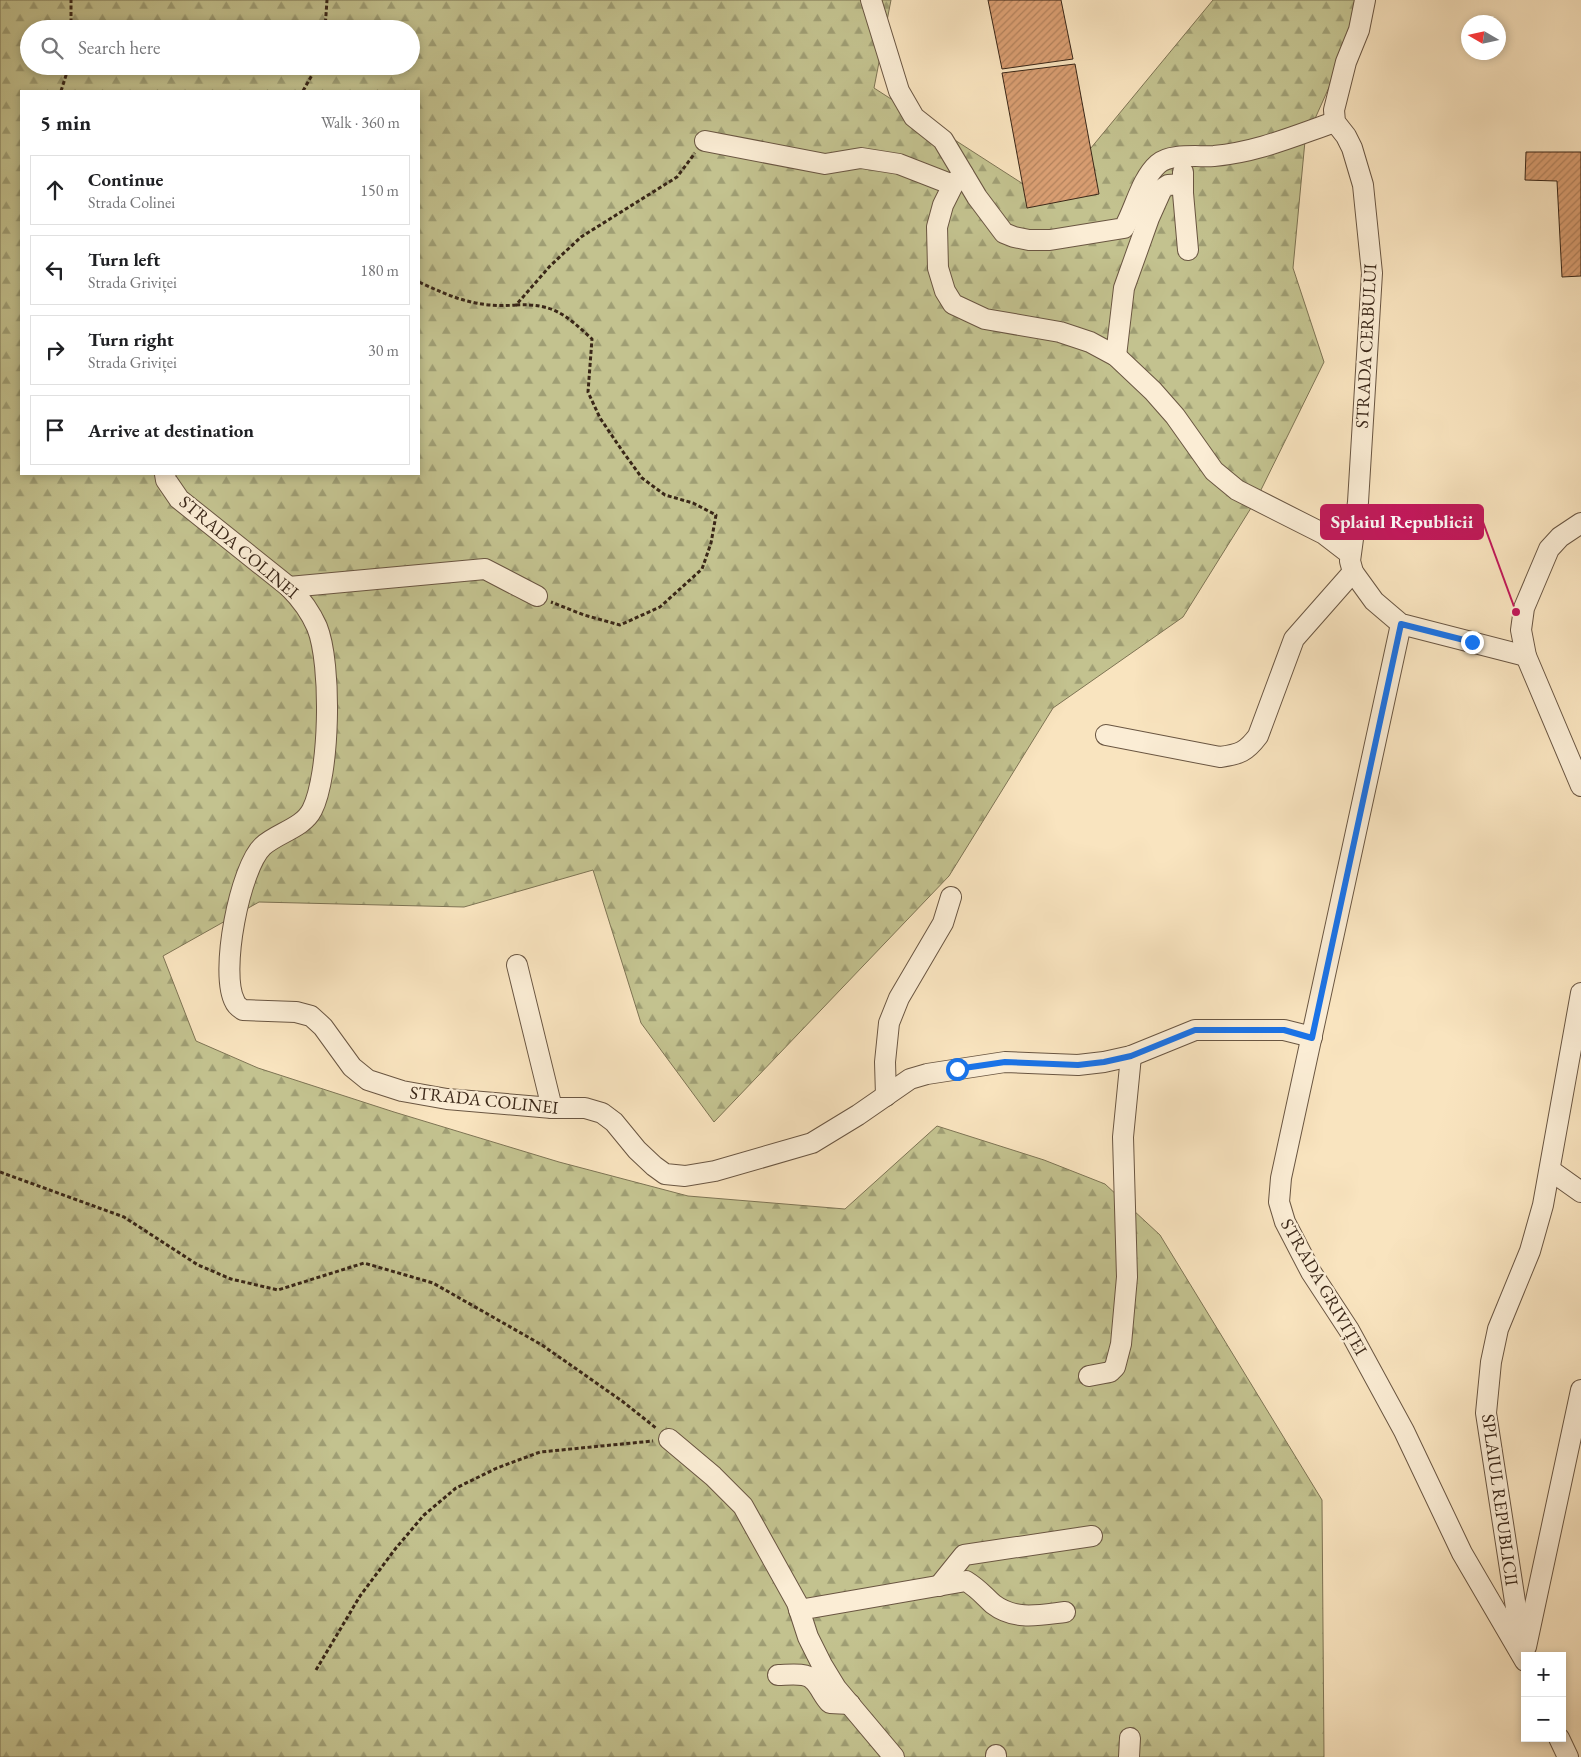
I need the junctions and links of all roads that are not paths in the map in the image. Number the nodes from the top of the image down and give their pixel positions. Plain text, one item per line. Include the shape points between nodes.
1 (872, 0) edge
2 (1365, 0) edge
3 (1335, 122) junction
4 (705, 141) road end
5 (1184, 158) junction
6 (958, 180) junction
7 (1183, 184) junction
8 (1188, 250) dead end
9 (1116, 356) junction
10 (165, 475) edge
11 (1581, 523) edge
12 (1560, 537) junction
13 (1581, 541) edge
14 (1352, 562) junction
15 (289, 587) junction
16 (537, 596) road end
17 (1401, 624) junction
18 (1526, 656) junction
19 (1106, 735) dead end
20 (1581, 786) edge
21 (952, 897) dead end
22 (517, 965) dead end
23 (1581, 993) edge
24 (1312, 1038) junction
25 (1131, 1056) junction
26 (886, 1096) junction
27 (552, 1108) junction
28 (1550, 1170) junction
29 (1581, 1192) edge
30 (1089, 1376) dead end
31 (1581, 1390) edge
32 (669, 1439) road end
33 (1092, 1536) dead end
34 (939, 1586) junction
35 (799, 1610) junction
36 (1065, 1612) dead end
37 (1523, 1652) edge
38 (1526, 1652) edge
39 (1521, 1655) edge
40 (778, 1675) dead end
41 (850, 1704) junction
42 (1561, 1742) edge
43 (894, 1757) edge
44 (1568, 1757) edge

1 - 6 street via 899,91 914,117 943,140
2 - 3 street via 1338,93
3 - 5 street via 1264,148
3 - 14 street, STRADA CERBULUI via 1352,148 1363,184 1372,273
4 - 6 street via 825,164 861,158 899,164
5 - 6 street via 1167,159 1158,164 1124,228 1050,240 1014,238 1004,233
5 - 7 street
6 - 9 street via 943,204 937,227 938,268 953,304 985,318 1060,332 1090,342
7 - 8 street
7 - 9 street via 1168,185 1162,189 1149,218 1124,288
9 - 14 street via 1175,416 1214,471 1237,490 1324,534
10 - 15 street, STRADA COLINEI via 179,499
11 - 12 street
12 - 13 street
12 - 18 street via 1549,549 1524,608 1521,630
14 - 17 street via 1374,601
14 - 19 street via 1294,639 1258,736 1248,749 1220,757
15 - 16 street via 485,569
15 - 27 street, STRADA COLINEI via 304,602 318,628 328,681 321,789 311,813 262,846 249,870 237,907 230,946 229,973 235,1003 243,1010 296,1012 311,1016 323,1027 352,1068 368,1080 402,1091 447,1099
17 - 18 street
17 - 24 street, STRADA GRIVIȚEI
18 - 20 street
21 - 26 street via 943,923 899,998 889,1024
22 - 27 street
23 - 28 street, SPLAIUL REPUBLICII
24 - 25 street, STRADA COLINEI via 1284,1030 1195,1030
24 - 39 street, STRADA GRIVIȚEI via 1280,1178 1280,1211 1311,1272 1350,1330 1462,1553
25 - 26 street, STRADA COLINEI via 1078,1065 1005,1062 957,1069 910,1079
25 - 30 street via 1124,1137 1128,1247 1121,1344 1115,1367 1110,1372
26 - 27 street, STRADA COLINEI via 812,1143 715,1171 685,1176 665,1174 654,1166 602,1113 585,1108
28 - 29 street
28 - 37 street, SPLAIUL REPUBLICII via 1530,1251 1498,1329 1490,1362 1486,1413
31 - 38 street
32 - 35 street via 743,1506
33 - 34 street via 964,1555
34 - 35 street
34 - 36 street via 966,1581 981,1590 993,1604 1019,1617
35 - 41 street via 822,1666
40 - 41 street via 804,1675 813,1679 830,1703
41 - 43 street
42 - 44 street

